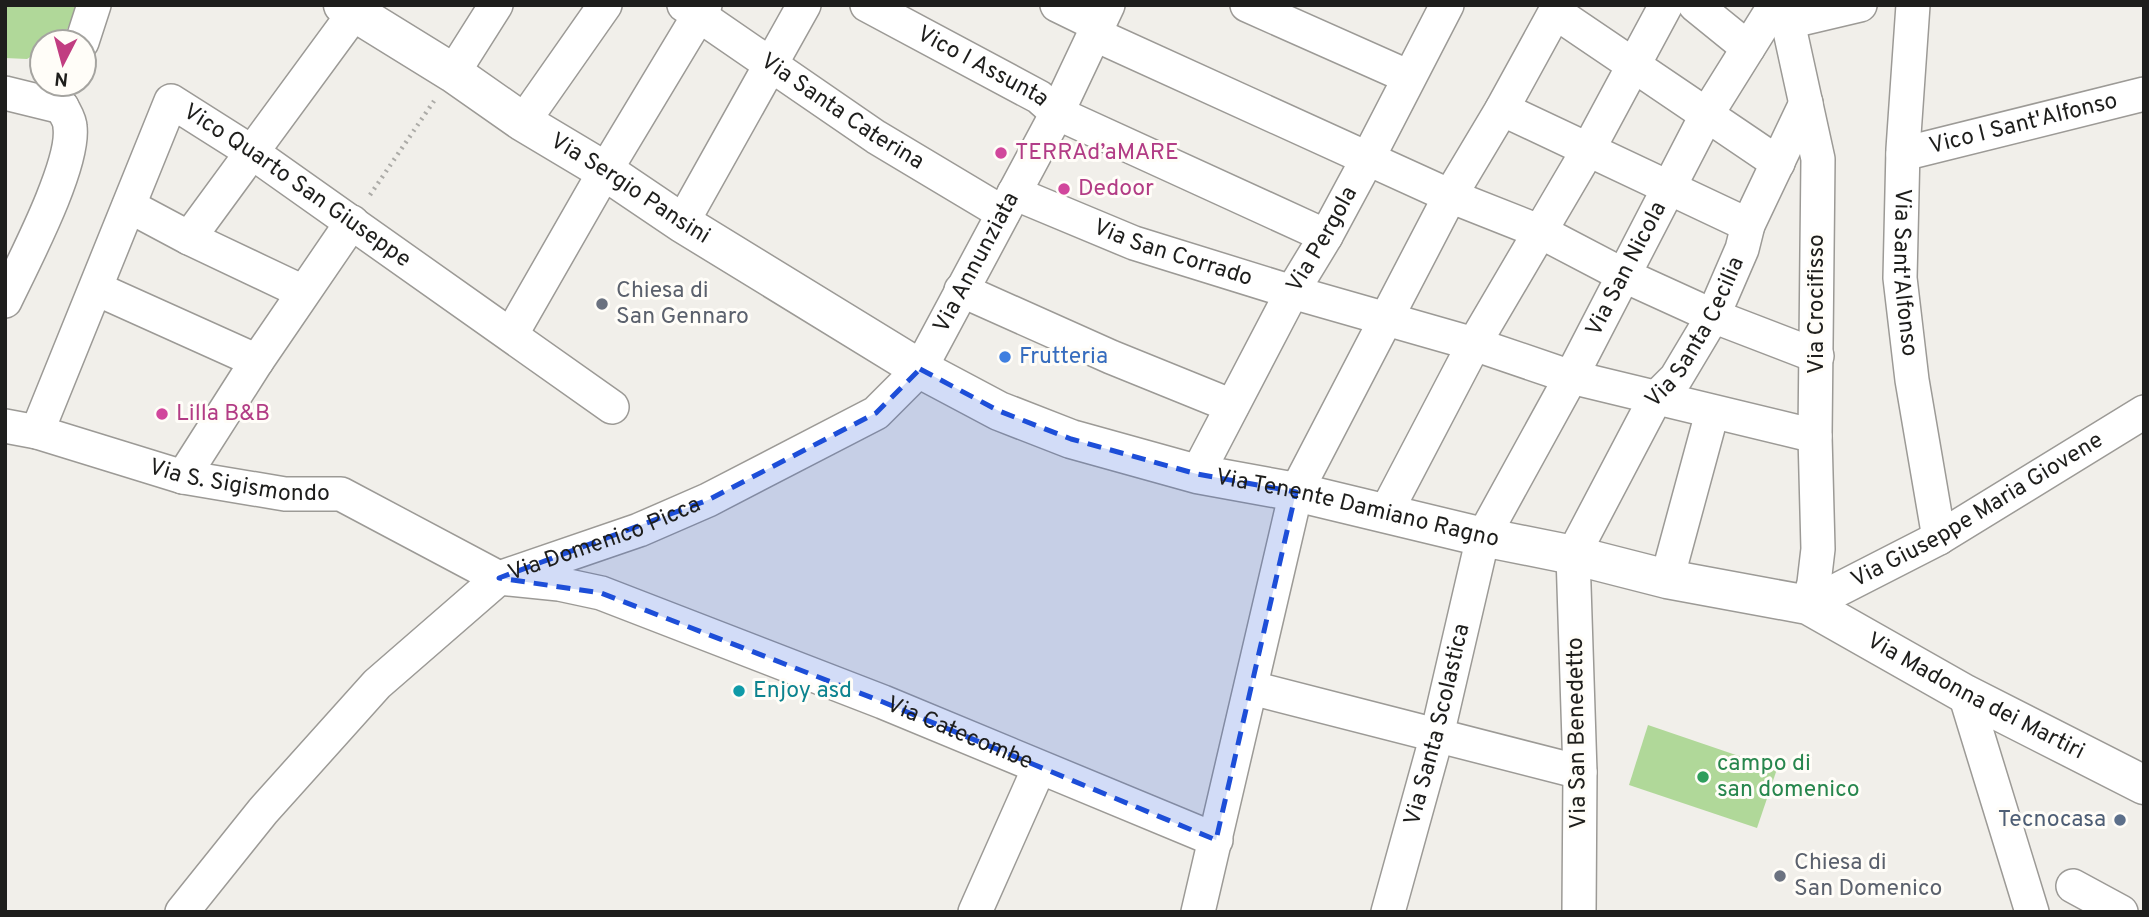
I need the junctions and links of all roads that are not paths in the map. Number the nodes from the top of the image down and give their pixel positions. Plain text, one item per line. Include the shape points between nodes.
1 (94, 5) edge
2 (496, 5) edge
3 (605, 5) edge
4 (804, 5) edge
5 (867, 5) edge
6 (1057, 5) edge
7 (1247, 5) edge
8 (1447, 5) edge
9 (1665, 5) edge
10 (1695, 5) edge
11 (1860, 5) edge
12 (1913, 5) edge
13 (353, 8) edge
14 (696, 9) edge
15 (1557, 9) edge
16 (1782, 11) edge
17 (1100, 21) edge
18 (87, 28) edge
19 (1748, 48) junction
20 (771, 65) junction
21 (1633, 65) junction
22 (453, 73) junction
23 (1409, 77) junction
24 (5, 93) edge
25 (28, 94) edge
26 (2144, 94) edge
27 (66, 98) edge
28 (1806, 103) junction
29 (1502, 109) junction
30 (1057, 113) junction
31 (1707, 114) junction
32 (523, 122) junction
33 (1588, 150) junction
34 (250, 151) junction
35 (1903, 154) junction
36 (1368, 158) junction
37 (1778, 163) junction
38 (605, 171) junction
39 (1668, 188) junction
40 (1450, 196) junction
41 (1009, 203) junction
42 (129, 206) junction
43 (352, 222) junction
44 (682, 223) junction
45 (1748, 225) junction
46 (1541, 232) junction
47 (1326, 236) junction
48 (188, 237) junction
49 (1623, 275) junction
50 (97, 289) junction
51 (961, 290) junction
52 (303, 292) junction
53 (1292, 292) junction
54 (5, 301) edge
55 (1713, 316) junction
56 (1387, 318) junction
57 (511, 335) junction
58 (1474, 344) junction
59 (1817, 356) junction
60 (257, 361) junction
61 (920, 369) junction
62 (1571, 377) junction
63 (1655, 399) junction
64 (1232, 405) junction
65 (612, 407) dead end
66 (2144, 412) edge
67 (1712, 413) junction
68 (21, 429) edge
69 (1815, 436) junction
70 (1196, 474) junction
71 (183, 477) junction
72 (1296, 492) junction
73 (1385, 514) junction
74 (1483, 537) junction
75 (1939, 538) junction
76 (1573, 555) junction
77 (499, 579) junction
78 (1667, 579) junction
79 (1808, 605) junction
80 (1252, 688) junction
81 (1965, 694) junction
82 (1437, 735) junction
83 (1039, 768) junction
84 (1580, 772) junction
85 (2144, 785) edge
86 (1216, 840) junction
87 (2073, 886) dead end
88 (182, 912) edge
89 (975, 912) edge
90 (1198, 912) edge
91 (1388, 912) edge
92 (1579, 912) edge
93 (2032, 912) edge
94 (2121, 912) edge

1 - 18 street
2 - 22 street
3 - 32 street
4 - 20 street
5 - 30 street, Vico I Assunta via 1039,97
6 - 17 street
7 - 23 street
8 - 23 street, Via Pergola
9 - 21 street
10 - 19 street
11 - 16 street
12 - 35 street, Via Sant'Alfonso
13 - 22 street, Via Sergio Pansini
13 - 34 street
14 - 20 street, Via Santa Caterina
14 - 38 street
15 - 21 street
15 - 29 street
16 - 19 street, Via San Nicola
16 - 28 street, Via Crocifisso
17 - 30 street, Via Annunziata
17 - 36 street
19 - 31 street, Via San Nicola
20 - 41 street, Via Santa Caterina via 876,137
20 - 44 street
21 - 31 street
21 - 33 street
22 - 32 street, Via Sergio Pansini
23 - 36 street, Via Pergola
24 - 25 street
26 - 35 street, Vico I Sant'Alfonso
27 - 54 street via 69,152
28 - 37 street, Via Santa Cecilia
28 - 59 street, Via Crocifisso via 1818,159
29 - 33 street
29 - 40 street
30 - 41 street, Via Annunziata
30 - 47 street, Vico I Assunta
31 - 37 street
31 - 39 street, Via San Nicola
32 - 38 street, Via Sergio Pansini
33 - 39 street
33 - 46 street
34 - 42 street, Vico Quarto San Giuseppe via 171,101
34 - 43 street, Vico Quarto San Giuseppe
34 - 48 street
35 - 75 street, Via Sant'Alfonso via 1900,278
36 - 40 street
36 - 47 street, Via Pergola
37 - 45 street, Via Santa Cecilia
38 - 44 street, Via Sergio Pansini
38 - 57 street
39 - 45 street
39 - 49 street, Via San Nicola
40 - 46 street
40 - 56 street
41 - 51 street, Via Annunziata
41 - 53 street, Via San Corrado
42 - 48 street
42 - 50 street, Vico Quarto San Giuseppe
43 - 52 street
43 - 57 street, Vico Quarto San Giuseppe
44 - 61 street, Via Sergio Pansini
45 - 55 street, Via Santa Cecilia
46 - 49 street
46 - 58 street
47 - 53 street, Via Pergola
48 - 52 street
49 - 55 street
49 - 62 street, Via San Nicola
50 - 60 street
50 - 68 street, Vico Quarto San Giuseppe
51 - 61 street, Via Annunziata
51 - 64 street
52 - 60 street
53 - 56 street, Via San Corrado
53 - 64 street, Via Pergola
55 - 59 street
55 - 63 street, Via Santa Cecilia via 1676,378
56 - 58 street, Via San Corrado
56 - 72 street
57 - 65 street, Vico Quarto San Giuseppe
58 - 62 street, Via San Corrado
58 - 73 street
59 - 69 street, Via Crocifisso
60 - 71 street
61 - 70 street, Via Tenente Damiano Ragno via 999,411 1071,439
61 - 77 street, Via Domenico Picca via 876,413 708,500 639,530
62 - 63 street, Via San Corrado
62 - 74 street, Via San Nicola
63 - 67 street, Via San Corrado
63 - 76 street, Via Santa Cecilia
64 - 70 street, Via Pergola
66 - 75 street, Via Giuseppe Maria Giovene
67 - 69 street, Via San Corrado
67 - 78 street
68 - 71 street, Via S. Sigismondo
69 - 79 street, Via Crocifisso via 1818,549
70 - 72 street, Via Tenente Damiano Ragno
71 - 77 street, Via S. Sigismondo via 285,494 341,494
72 - 73 street, Via Tenente Damiano Ragno
72 - 80 street
73 - 74 street, Via Tenente Damiano Ragno
74 - 76 street, Via Tenente Damiano Ragno
74 - 82 street, Via Santa Scolastica
75 - 79 street, Via Giuseppe Maria Giovene
76 - 78 street, Via Tenente Damiano Ragno
76 - 84 street, Via San Benedetto
77 - 83 street, Via Catecombe via 601,593
77 - 88 street, Via Domenico Picca via 377,684 263,811
78 - 79 street, Via Tenente Damiano Ragno
79 - 81 street, Via Madonna dei Martiri
80 - 82 street
80 - 86 street
81 - 85 street, Via Madonna dei Martiri
81 - 93 street
82 - 84 street
82 - 91 street, Via Santa Scolastica
83 - 86 street, Via Catecombe
83 - 89 street
84 - 92 street, Via San Benedetto
86 - 90 street
87 - 94 street

